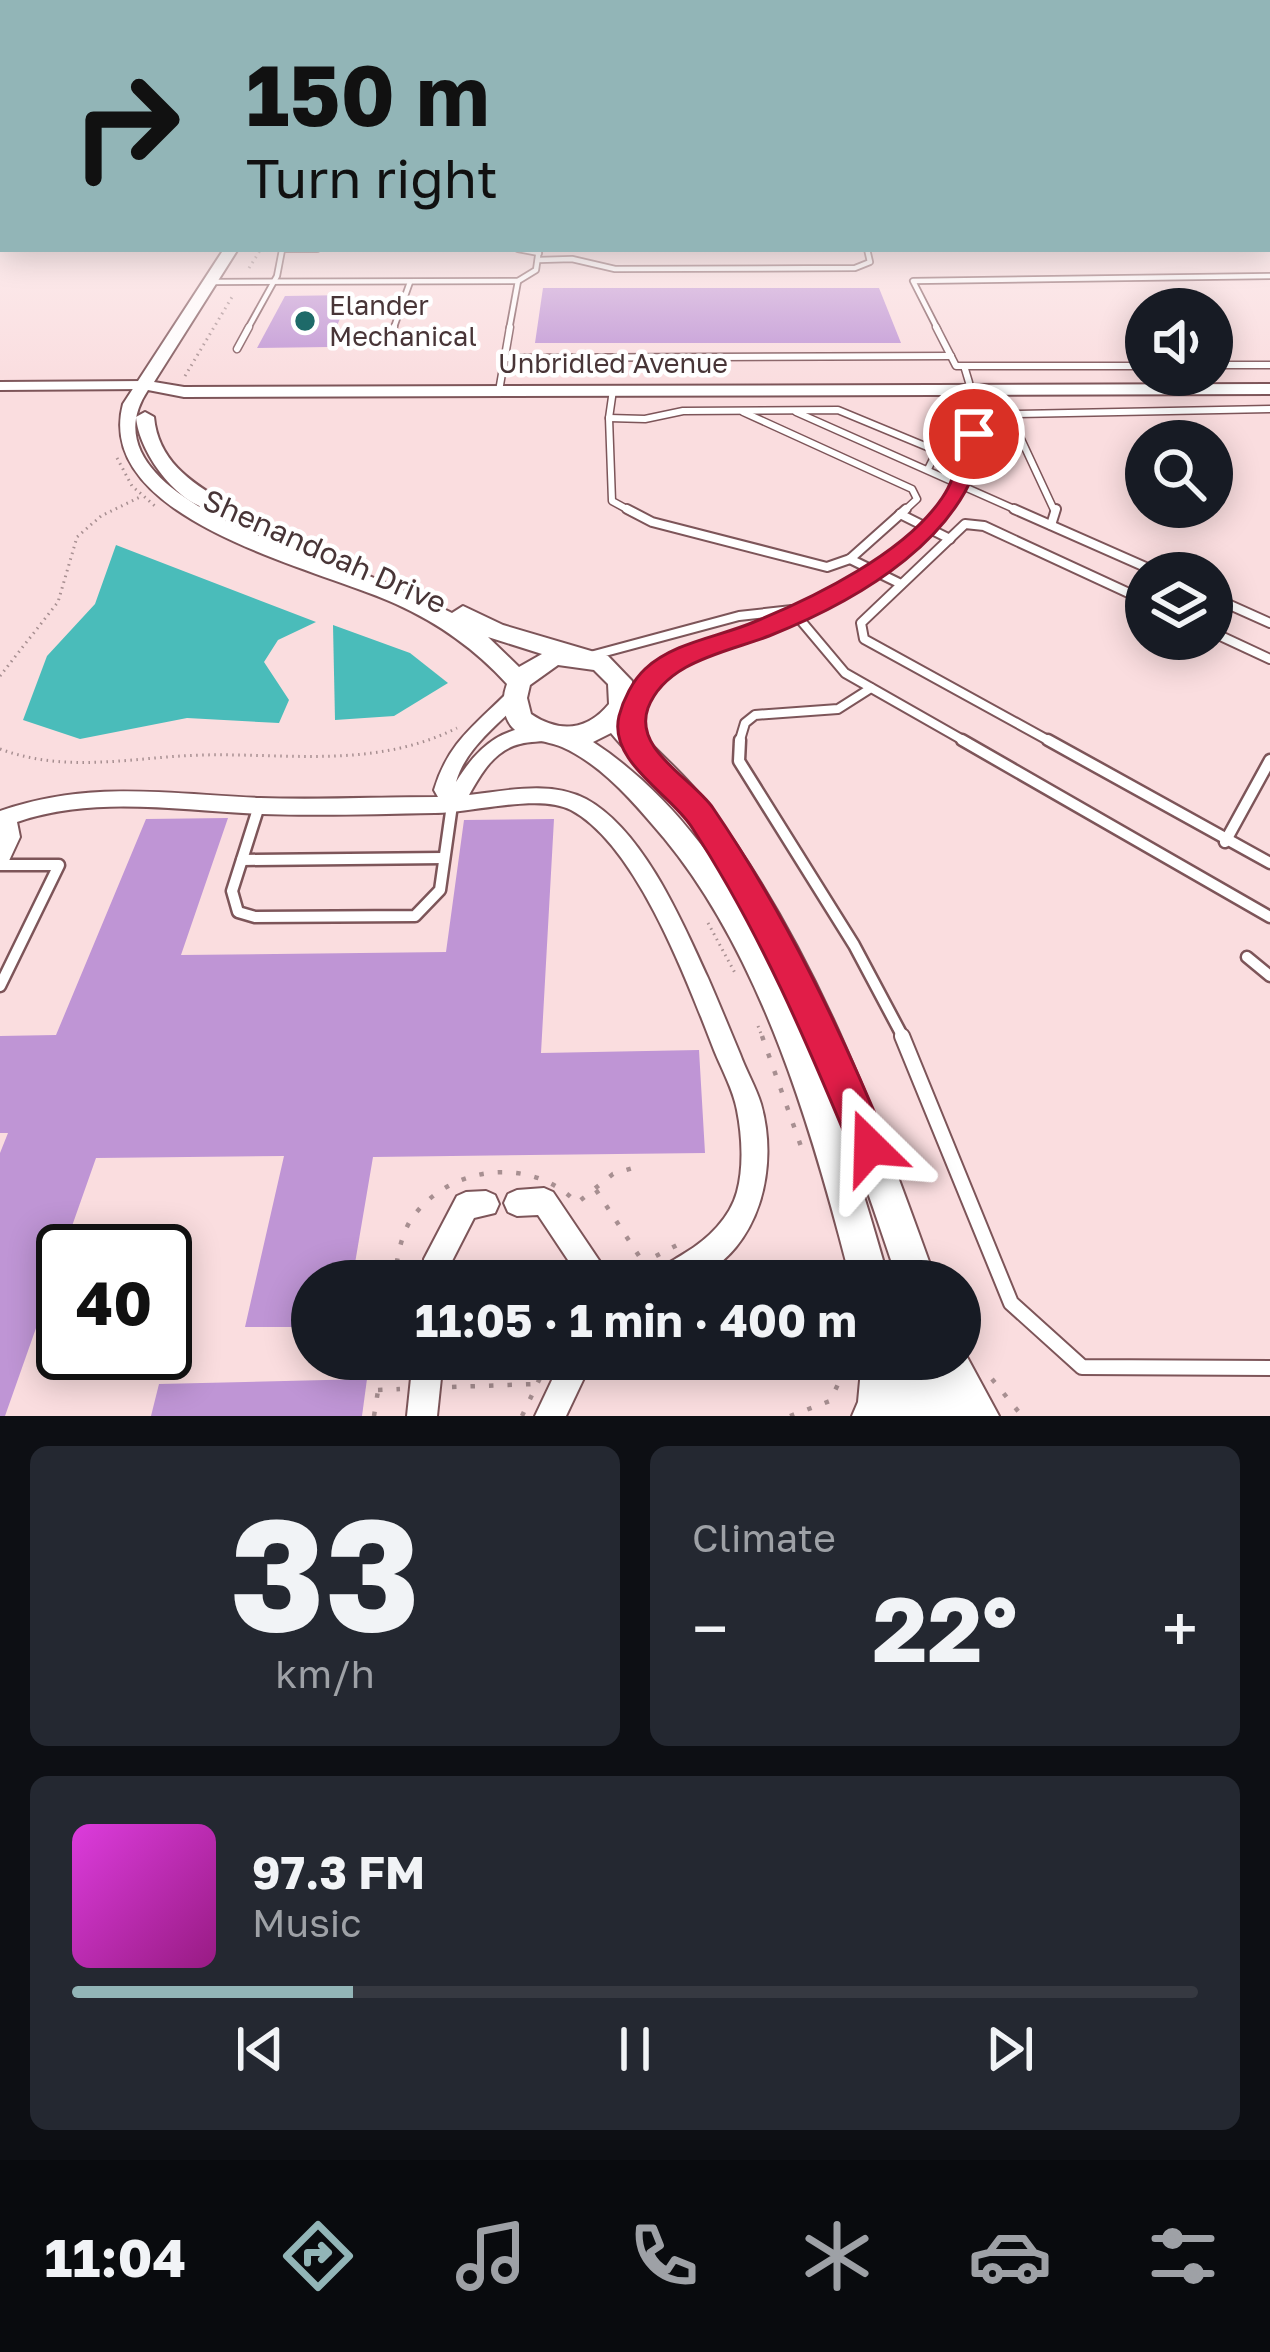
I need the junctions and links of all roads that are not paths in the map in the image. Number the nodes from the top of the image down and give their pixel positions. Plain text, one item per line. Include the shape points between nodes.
1 (228, 253) edge
2 (282, 253) edge
3 (573, 253) edge
4 (868, 253) edge
5 (539, 254) edge
6 (572, 260) junction
7 (1270, 276) edge
8 (518, 281) junction
9 (210, 282) junction
10 (273, 282) junction
11 (410, 282) junction
12 (389, 340) dead end
13 (236, 349) dead end
14 (951, 356) junction
15 (504, 358) junction
16 (1233, 365) edge
17 (1270, 365) edge
18 (1125, 367) edge
19 (968, 378) junction
20 (1270, 378) edge
21 (145, 385) junction
22 (0, 386) edge
23 (500, 386) junction
24 (1270, 389) edge
25 (613, 390) junction
26 (1270, 409) edge
27 (743, 412) junction
28 (796, 412) junction
29 (609, 418) junction
30 (928, 469) junction
31 (960, 483) junction
32 (900, 514) junction
33 (1052, 524) junction
34 (927, 527) junction
35 (950, 539) junction
36 (1125, 557) edge
37 (850, 559) junction
38 (874, 571) junction
39 (901, 584) junction
40 (1125, 591) edge
41 (1233, 606) edge
42 (792, 610) junction
43 (1270, 623) edge
44 (1233, 641) edge
45 (579, 656) junction
46 (1270, 658) edge
47 (655, 675) junction
48 (871, 688) junction
49 (516, 689) junction
50 (618, 708) junction
51 (557, 737) junction
52 (639, 753) junction
53 (1270, 760) edge
54 (465, 761) junction
55 (452, 805) junction
56 (259, 806) junction
57 (3, 818) edge
58 (1225, 842) junction
59 (444, 859) junction
60 (242, 860) junction
61 (0, 862) edge
62 (1270, 863) edge
63 (1270, 916) edge
64 (1247, 957) dead end
65 (1270, 976) edge
66 (0, 986) edge
67 (518, 1203) dead end
68 (486, 1204) dead end
69 (438, 1260) edge
70 (585, 1260) edge
71 (702, 1260) edge
72 (865, 1260) edge
73 (909, 1260) edge
74 (1270, 1368) edge
75 (568, 1380) edge
76 (878, 1380) edge
77 (973, 1380) edge
78 (874, 1414) edge
79 (978, 1415) edge
80 (550, 1416) edge

1 - 9 street, Shenandoah Drive
2 - 10 lane
3 - 6 lane
4 - 6 lane via 870,262 855,268 615,269
5 - 6 lane
5 - 8 lane via 536,270
7 - 14 lane via 917,278
8 - 11 lane
8 - 15 lane
9 - 10 lane
9 - 21 street, Shenandoah Drive
10 - 11 lane
10 - 13 lane
11 - 12 lane
14 - 15 lane
14 - 19 lane
15 - 23 lane
16 - 17 lane
18 - 19 lane
19 - 20 street, Unbridled Avenue
19 - 23 street, Unbridled Avenue
19 - 24 street, Unbridled Avenue
19 - 25 street, Unbridled Avenue
19 - 31 lane via 978,408
21 - 22 street
21 - 23 street, Unbridled Avenue
21 - 23 street, Unbridled Avenue via 184,392
21 - 45 street, Shenandoah Drive via 148,442 189,490 495,631
21 - 49 street, Shenandoah Drive via 130,406 130,440 138,462 172,499 481,642 502,658
23 - 25 street, Unbridled Avenue
25 - 29 lane
26 - 33 lane via 1018,414 1013,422 1056,509
27 - 28 lane
27 - 29 lane
27 - 32 lane via 912,489 917,499
28 - 30 lane
28 - 30 lane via 850,412 930,446 937,451
29 - 37 lane via 612,501 652,522 790,558 827,567
30 - 31 lane
31 - 33 lane
31 - 34 lane
32 - 34 lane
32 - 37 lane
33 - 36 lane
34 - 35 lane
34 - 38 lane
35 - 39 lane
35 - 40 lane via 965,524 984,526
37 - 38 lane
38 - 39 lane
38 - 42 lane
39 - 58 lane via 861,623 864,639
41 - 43 lane
42 - 45 lane via 747,610 630,649
42 - 47 lane
42 - 48 lane via 819,648
44 - 46 lane
45 - 49 street via 541,662
45 - 50 street via 612,670 620,681
47 - 50 lane
47 - 52 lane via 631,725
48 - 63 lane
48 - 74 lane via 843,708 748,717 737,733 739,761 897,1027 1011,1304 1082,1367
49 - 51 street via 521,720
49 - 54 street
50 - 51 street via 586,736
50 - 52 street
51 - 54 street via 511,739
51 - 72 street via 632,784 677,834 748,949 811,1084
52 - 73 street via 699,813 770,927 828,1043
53 - 58 lane
54 - 55 street
55 - 56 street
55 - 59 lane
55 - 71 street via 573,802 601,819 694,969 750,1111 752,1188 734,1233
56 - 57 street via 81,797
56 - 60 lane
57 - 61 street via 10,836
58 - 62 lane
59 - 60 lane
59 - 60 lane via 440,890 415,916 278,917 238,912 232,891
61 - 66 lane via 59,865
64 - 65 lane
67 - 70 street via 544,1201
68 - 69 street via 466,1205
75 - 80 street
76 - 78 street
77 - 79 street
78 - 79 street via 924,1394

